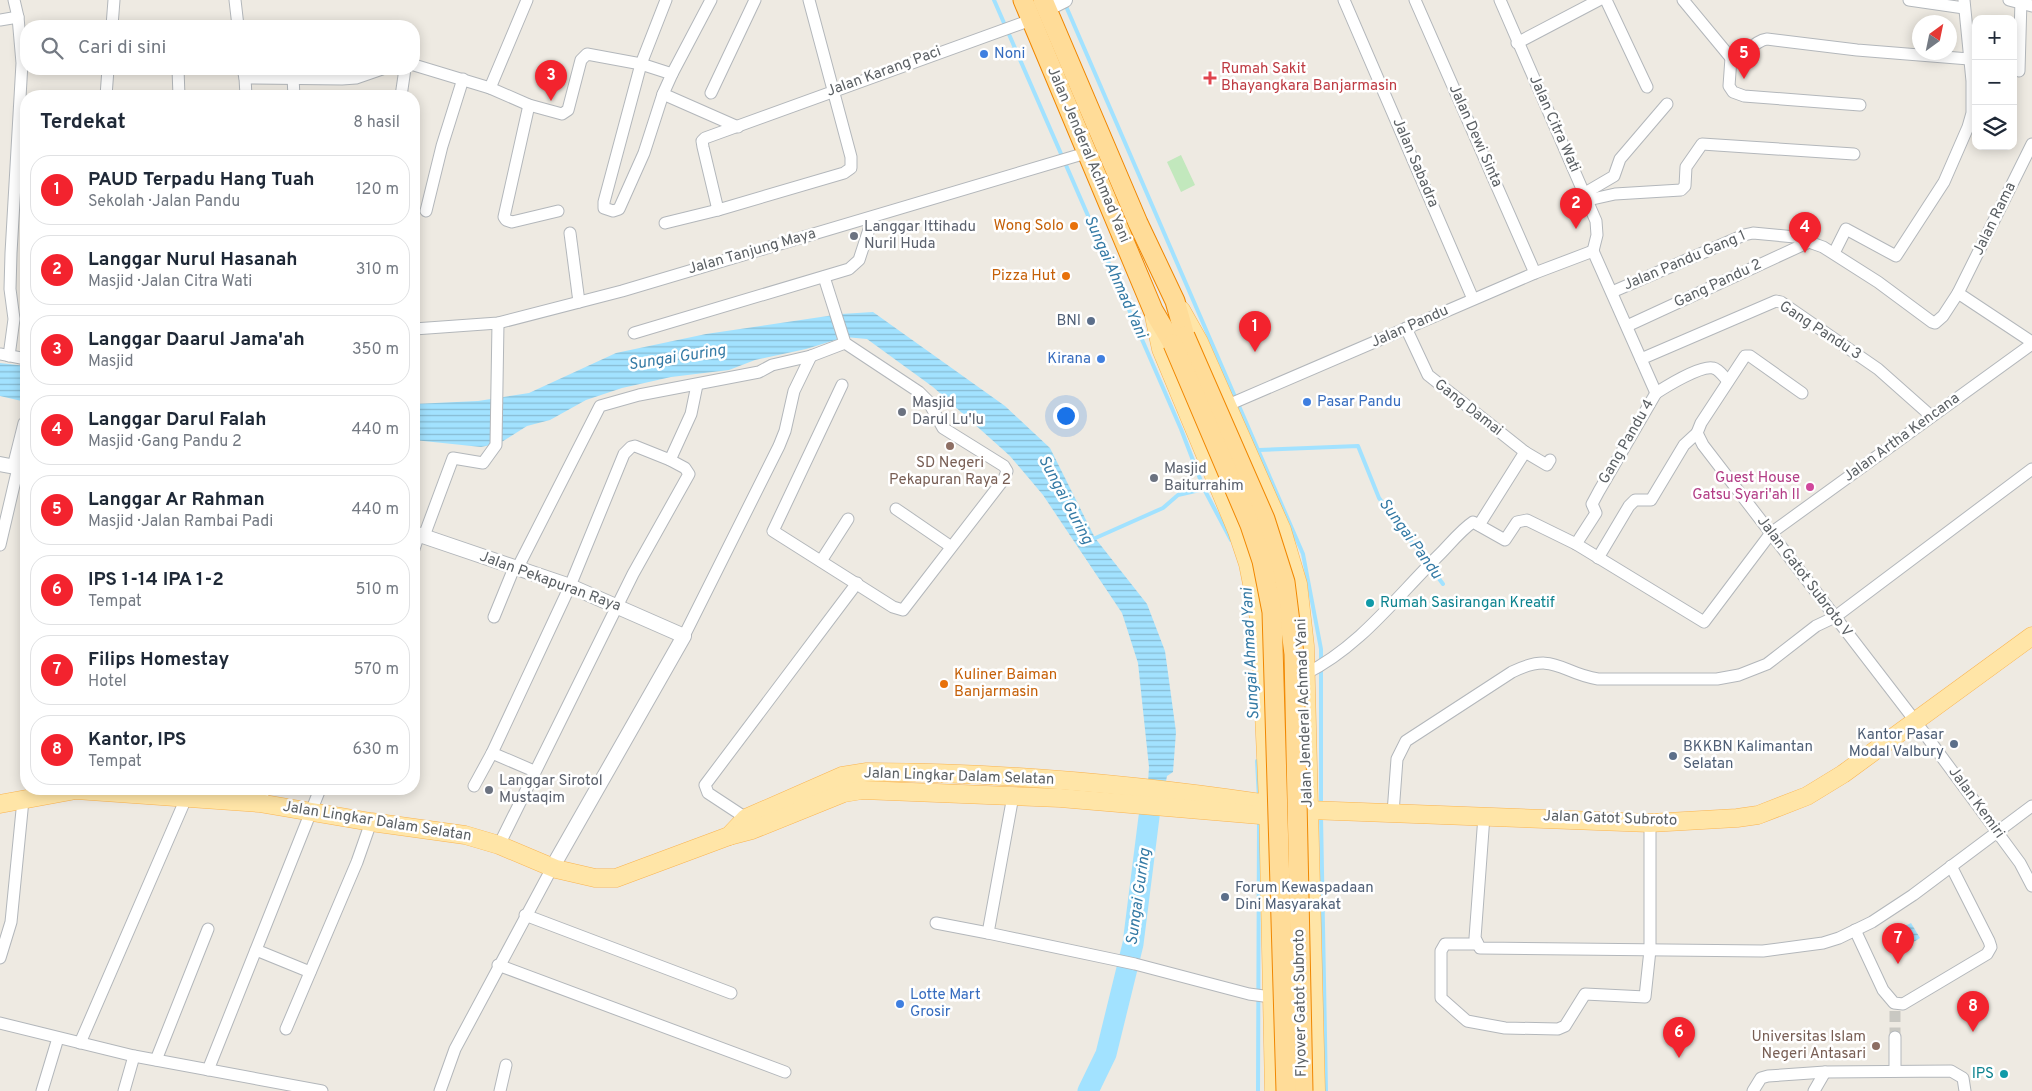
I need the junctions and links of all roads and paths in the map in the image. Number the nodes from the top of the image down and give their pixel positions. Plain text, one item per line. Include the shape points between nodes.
1 (14, 0) edge
2 (114, 0) edge
3 (235, 0) edge
4 (528, 0) edge
5 (666, 0) edge
6 (711, 0) edge
7 (755, 0) edge
8 (809, 0) edge
9 (1023, 0) edge
10 (1344, 0) edge
11 (1415, 0) edge
12 (1500, 0) edge
13 (1599, 0) edge
14 (1606, 0) edge
15 (1683, 0) edge
16 (1909, 0) edge
17 (2008, 0) edge
18 (2021, 2) edge
19 (1053, 3) edge
20 (1964, 4) edge
21 (2032, 6) edge
22 (18, 17) junction
23 (0, 20) edge
24 (112, 20) edge
25 (237, 20) edge
26 (1024, 22) junction
27 (20, 40) edge
28 (1517, 42) junction
29 (1731, 58) junction
30 (1970, 59) junction
31 (641, 64) junction
32 (420, 67) edge
33 (2019, 71) dead end
34 (672, 74) junction
35 (21, 75) edge
36 (108, 75) edge
37 (178, 75) edge
38 (244, 75) edge
39 (256, 75) edge
40 (363, 75) edge
41 (404, 75) edge
42 (293, 78) junction
43 (463, 79) junction
44 (1647, 87) dead end
45 (490, 88) junction
46 (20, 90) edge
47 (106, 90) edge
48 (179, 90) edge
49 (245, 90) edge
50 (294, 90) edge
51 (402, 90) edge
52 (832, 90) junction
53 (711, 93) dead end
54 (664, 94) junction
55 (1073, 95) junction
56 (20, 98) edge
57 (1667, 104) dead end
58 (529, 105) junction
59 (1860, 105) dead end
60 (738, 127) junction
61 (2032, 144) edge
62 (1854, 154) dead end
63 (1081, 155) junction
64 (1586, 197) junction
65 (1129, 203) junction
66 (718, 210) junction
67 (426, 211) dead end
68 (558, 211) dead end
69 (1111, 211) junction
70 (873, 218) junction
71 (665, 224) dead end
72 (570, 233) dead end
73 (1809, 242) junction
74 (1593, 251) junction
75 (1834, 254) junction
76 (1535, 273) junction
77 (824, 277) junction
78 (1612, 292) junction
79 (1958, 293) junction
80 (1473, 299) junction
81 (580, 302) junction
82 (1175, 302) junction
83 (1153, 310) junction
84 (498, 323) junction
85 (1627, 326) junction
86 (1406, 328) junction
87 (420, 329) edge
88 (634, 333) dead end
89 (844, 340) junction
90 (1179, 340) junction
91 (2032, 343) edge
92 (4, 355) edge
93 (811, 356) junction
94 (20, 358) edge
95 (1641, 359) junction
96 (1728, 380) junction
97 (842, 385) dead end
98 (697, 386) junction
99 (1656, 393) junction
100 (1802, 393) dead end
101 (1234, 403) junction
102 (1931, 416) junction
103 (1697, 431) junction
104 (20, 441) edge
105 (1525, 452) junction
106 (670, 460) junction
107 (1550, 460) dead end
108 (14, 467) edge
109 (2032, 469) edge
110 (896, 509) dead end
111 (848, 519) dead end
112 (1479, 525) junction
113 (420, 532) edge
114 (1771, 533) junction
115 (420, 534) edge
116 (1576, 544) junction
117 (0, 545) edge
118 (950, 546) junction
119 (1598, 558) junction
120 (821, 561) junction
121 (516, 569) junction
122 (857, 583) junction
123 (570, 586) junction
124 (619, 606) junction
125 (494, 617) dead end
126 (1835, 617) junction
127 (684, 636) junction
128 (2032, 636) edge
129 (1316, 669) junction
130 (1264, 720) junction
131 (1916, 722) junction
132 (1306, 724) junction
133 (492, 753) junction
134 (534, 771) junction
135 (474, 786) dead end
136 (50, 795) edge
137 (187, 795) edge
138 (237, 795) edge
139 (318, 795) edge
140 (262, 796) edge
141 (1013, 796) junction
142 (1143, 796) junction
143 (23, 800) junction
144 (0, 804) edge
145 (2032, 806) edge
146 (1258, 808) junction
147 (1324, 811) junction
148 (311, 812) junction
149 (1393, 813) junction
150 (1484, 816) junction
151 (371, 822) junction
152 (1650, 823) junction
153 (749, 824) junction
154 (1997, 832) junction
155 (499, 845) junction
156 (1951, 866) junction
157 (552, 868) junction
158 (2032, 886) edge
159 (1312, 891) junction
160 (1268, 892) junction
161 (525, 914) junction
162 (936, 923) dead end
163 (208, 929) dead end
164 (1855, 930) junction
165 (988, 933) junction
166 (1477, 944) junction
167 (256, 950) junction
168 (1650, 950) junction
169 (0, 958) edge
170 (498, 965) junction
171 (310, 972) junction
172 (731, 993) dead end
173 (1268, 997) junction
174 (0, 1023) edge
175 (286, 1029) dead end
176 (1895, 1037) tunnel mouth
177 (58, 1038) junction
178 (80, 1043) junction
179 (134, 1056) junction
180 (156, 1060) junction
181 (506, 1065) dead end
182 (208, 1070) junction
183 (1895, 1071) junction
184 (785, 1072) dead end
185 (1826, 1072) junction
186 (42, 1091) edge
187 (124, 1091) edge
188 (322, 1091) edge
189 (440, 1091) edge
190 (500, 1091) edge
191 (1274, 1091) edge
192 (1286, 1091) edge
193 (1303, 1091) edge
194 (1316, 1091) edge
195 (1753, 1091) edge
196 (1814, 1091) edge
197 (1965, 1091) edge

1 - 22 street
2 - 24 street
3 - 25 street
4 - 45 street
5 - 31 street
6 - 34 street
7 - 53 street
8 - 52 street
9 - 26 highway, Jalan Jenderal Achmad Yani
10 - 80 street, Jalan Sabadra
11 - 76 street, Jalan Dewi Sinta
12 - 28 street, Jalan Citra Wati
13 - 28 street
14 - 44 street
15 - 29 street
16 - 20 street
17 - 18 street
18 - 21 street
18 - 33 street
19 - 55 highway, Jalan Jenderal Achmad Yani
20 - 30 street
22 - 23 street
22 - 27 street
26 - 52 street, Jalan Karang Paci
26 - 55 highway, Jalan Jenderal Achmad Yani
28 - 64 street, Jalan Citra Wati
29 - 30 street via 1740,57 1754,43 1767,39
29 - 59 street via 1729,86 1733,92 1744,96
30 - 75 street via 1972,113 1968,127 1944,182 1896,256 1846,229
31 - 34 street
31 - 54 street via 604,202 606,209 619,209 644,153
31 - 58 street via 587,54 581,60 567,112 560,114
32 - 43 street
34 - 54 street
35 - 46 street
36 - 47 street
37 - 48 street
38 - 49 street
39 - 42 street
40 - 42 street via 350,79
41 - 51 street
42 - 50 street
43 - 45 street
43 - 67 street
45 - 58 street
52 - 60 street, Jalan Karang Paci
52 - 66 street via 851,157 849,171
54 - 60 street
55 - 63 highway, Jalan Jenderal Achmad Yani
55 - 65 highway, Jalan Jenderal Achmad Yani
56 - 92 street via 10,289 14,320
57 - 64 street via 1620,159 1614,176
58 - 68 street via 504,217 512,222
60 - 66 street, Jalan Karang Paci via 702,141
61 - 79 street, Jalan Rama
62 - 64 street via 1702,144 1686,167 1685,186 1681,190
63 - 69 highway, Jalan Jenderal Achmad Yani
63 - 70 street, Jalan Tanjung Maya
64 - 74 street, Jalan Citra Wati via 1597,228
65 - 69 highway
65 - 82 highway, Jalan Jenderal Achmad Yani
66 - 71 street
69 - 83 highway, Jalan Jenderal Achmad Yani
70 - 77 street via 856,264
70 - 81 street, Jalan Tanjung Maya
72 - 81 street
73 - 75 street, Jalan Pandu Gang 1
73 - 78 street, Jalan Pandu Gang 1 via 1795,237 1749,233
73 - 85 street, Gang Pandu 2
74 - 76 street, Jalan Pandu
74 - 78 street
75 - 79 street, Jalan Pandu Gang 1 via 1935,323
76 - 80 street, Jalan Pandu
77 - 88 street
77 - 89 street
78 - 85 street
79 - 91 street
80 - 86 street, Jalan Pandu
81 - 84 street, Jalan Tanjung Maya
82 - 90 highway, Jalan Jenderal Achmad Yani
82 - 101 main road, Jalan Jenderal Achmad Yani
83 - 90 highway, Jalan Jenderal Achmad Yani
83 - 130 main road, Jalan Jenderal Achmad Yani via 1164,356 1248,564 1260,623
84 - 87 street, Jalan Tanjung Maya
84 - 113 street via 496,445 484,463 454,458
85 - 95 street
86 - 101 street, Jalan Pandu
86 - 105 street, Gang Damai via 1428,375
89 - 93 street
89 - 118 street via 924,396 943,428 1006,468 1004,479
90 - 192 highway, Flyover Gatot Subroto, bridge via 1250,525 1272,612
90 - 193 highway, Flyover Gatot Subroto, bridge via 1265,519 1290,610 1294,654
91 - 102 street, Jalan Artha Kencana
92 - 94 street
93 - 98 street
93 - 127 street via 794,391 779,446
95 - 99 street
95 - 102 street, Gang Pandu 3 via 1776,301 1878,369
96 - 99 street via 1712,367
96 - 100 street via 1747,355
96 - 103 street
97 - 120 street via 773,529
98 - 106 street via 691,414
98 - 121 street via 639,395 600,406
99 - 116 street, Gang Pandu 4 via 1592,504 1596,513
101 - 129 main road, Jalan Jenderal Achmad Yani via 1290,554 1298,584 1305,646
102 - 114 street, Jalan Artha Kencana
103 - 114 street, Jalan Gatot Subroto V via 1703,445
103 - 119 street via 1684,445 1651,500 1635,500 1630,506
104 - 108 street
105 - 107 street, Gang Damai via 1547,466
105 - 112 street
106 - 123 street via 635,446 626,451
106 - 124 street via 689,474 645,551
108 - 117 street
109 - 126 street
110 - 118 street
111 - 120 street
112 - 116 street via 1505,540 1517,522 1527,520
112 - 129 street via 1470,524 1378,620
114 - 119 street, Jalan Artha Kencana via 1704,622
114 - 126 street, Jalan Gatot Subroto V
115 - 121 street, Jalan Pekapuran Raya
116 - 119 street
118 - 122 street via 903,610
120 - 122 street
121 - 123 street, Jalan Pekapuran Raya
121 - 125 street
122 - 153 street via 705,785 708,793
123 - 124 street, Jalan Pekapuran Raya
123 - 133 street
124 - 127 street, Jalan Pekapuran Raya
124 - 134 street
126 - 131 street, Jalan Gatot Subroto V
126 - 149 street via 1816,626 1767,664 1717,679 1598,679 1552,662 1526,666 1406,741 1397,759
127 - 157 street
128 - 131 main road, Jalan Gatot Subroto
129 - 132 main road, Jalan Jenderal Achmad Yani
130 - 132 main road via 1278,759 1289,765 1300,754
130 - 146 main road, Jalan Jenderal Achmad Yani
131 - 152 main road, Jalan Gatot Subroto via 1807,796 1779,808 1737,818
131 - 154 street, Jalan Kemiri
132 - 147 main road, Jalan Jenderal Achmad Yani
133 - 134 street
133 - 135 street
134 - 155 street
136 - 143 main road, Jalan Lingkar Dalam Selatan
137 - 178 street
138 - 140 main road, Jalan Lingkar Dalam Selatan
139 - 148 street
140 - 148 main road, Jalan Lingkar Dalam Selatan
141 - 142 main road, Jalan Lingkar Dalam Selatan
141 - 153 main road, Jalan Lingkar Dalam Selatan via 862,790
141 - 165 street
142 - 146 main road, Jalan Lingkar Dalam Selatan
142 - 153 main road, Jalan Lingkar Dalam Selatan via 1060,780 867,772 842,776
143 - 144 main road, Jalan Lingkar Dalam Selatan
143 - 169 street via 11,922
145 - 154 street
146 - 147 main road, Jalan Gatot Subroto
146 - 160 main road, Jalan Jenderal Achmad Yani
147 - 149 main road, Jalan Gatot Subroto
147 - 159 main road, Jalan Jenderal Achmad Yani
148 - 151 main road, Jalan Lingkar Dalam Selatan
148 - 167 street
149 - 150 main road, Jalan Gatot Subroto
150 - 152 main road, Jalan Gatot Subroto
150 - 166 street
151 - 155 main road, Jalan Lingkar Dalam Selatan via 465,835
151 - 171 street
152 - 168 street
153 - 157 main road, Jalan Lingkar Dalam Selatan via 729,836 616,878 595,878
154 - 156 street
154 - 158 street, Jalan Kemiri
155 - 157 main road, Jalan Lingkar Dalam Selatan
156 - 164 street via 1913,895
156 - 164 street via 1989,941 1990,951 1894,1007
157 - 161 street
159 - 160 main road via 1299,866 1289,863 1280,868
159 - 194 main road, Jalan Jenderal Achmad Yani
160 - 173 main road, Jalan Jenderal Achmad Yani
161 - 170 street
161 - 172 street
162 - 165 street
163 - 180 street
164 - 168 street via 1823,942 1779,951
165 - 173 street
166 - 168 street via 1486,949
166 - 168 street via 1442,946 1441,998 1467,1021 1514,1028 1562,1028 1585,994 1645,997
167 - 171 street
167 - 182 street
170 - 184 street
170 - 189 street via 455,1049
171 - 175 street
173 - 191 main road, Jalan Jenderal Achmad Yani
174 - 177 street
176 - 183 street
177 - 178 street
177 - 186 street
178 - 179 street
179 - 180 street
179 - 187 street
180 - 182 street
181 - 190 street
182 - 188 street
183 - 185 street
183 - 197 street via 1955,1072 1963,1078
185 - 195 street via 1768,1076 1761,1078
185 - 196 street

